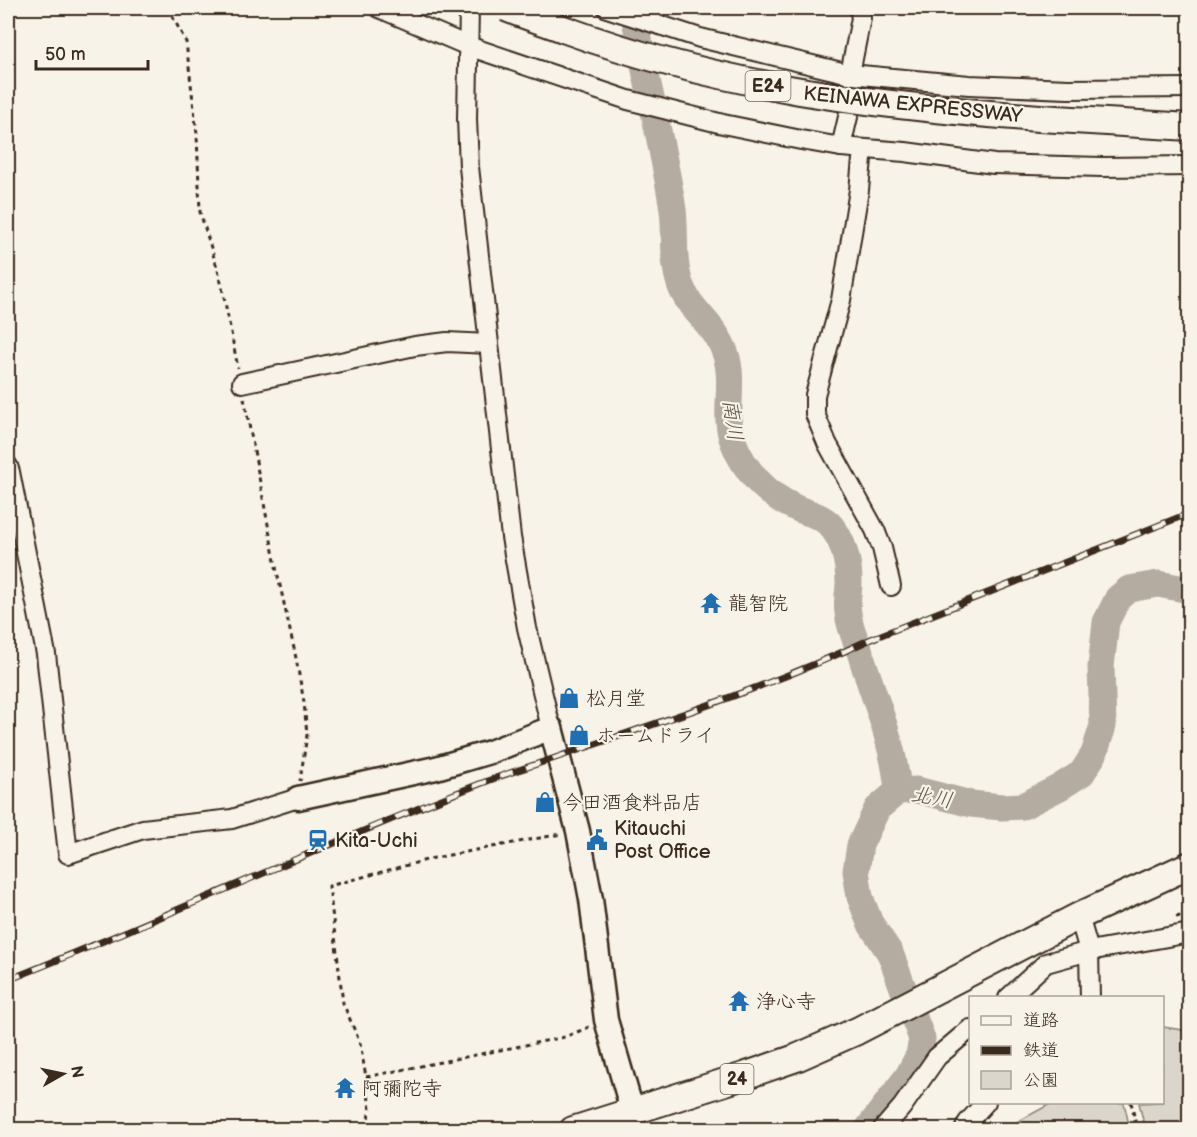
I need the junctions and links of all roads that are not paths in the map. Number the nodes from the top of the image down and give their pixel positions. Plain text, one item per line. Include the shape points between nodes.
1 (379, 8) edge
2 (469, 8) edge
3 (506, 8) edge
4 (607, 8) edge
5 (859, 8) edge
6 (468, 46) junction
7 (850, 74) junction
8 (1190, 88) edge
9 (1190, 117) edge
10 (1040, 118) junction
11 (1190, 127) edge
12 (841, 147) junction
13 (863, 149) junction
14 (1190, 166) edge
15 (489, 344) junction
16 (242, 383) road end
17 (8, 466) edge
18 (891, 586) dead end
19 (551, 728) junction
20 (298, 798) joint
21 (1190, 865) edge
22 (1079, 916) junction
23 (1190, 933) edge
24 (1089, 951) junction
25 (1010, 996) edge
26 (1090, 996) edge
27 (969, 1030) edge
28 (984, 1104) edge
29 (634, 1120) edge
30 (573, 1130) edge
31 (882, 1130) edge
32 (964, 1130) edge

1 - 6 street
2 - 6 street
3 - 10 highway, KEINAWA EXPRESSWAY / E24, bridge via 691,69 778,88 877,103
4 - 7 street via 700,38
5 - 7 street via 861,18
6 - 12 street via 628,100
6 - 15 street via 469,167
7 - 8 street via 1068,90
7 - 12 street via 851,104
9 - 10 highway, KEINAWA EXPRESSWAY / E24
10 - 11 highway
12 - 13 street
13 - 14 street via 1022,165
13 - 18 street via 841,300 815,395 815,414 827,444 875,530
15 - 16 street via 447,342 416,346
15 - 19 street via 511,537
17 - 20 street via 46,654 68,854 143,829 232,819
19 - 20 main road via 436,768
19 - 29 main road via 591,899 606,1020
21 - 22 highway, 24
22 - 24 street
22 - 29 highway, 24 via 857,1031 796,1058 678,1097
23 - 24 street
24 - 25 street via 1046,963
24 - 26 street
27 - 31 street via 937,1057
28 - 32 street
29 - 30 highway, 24

